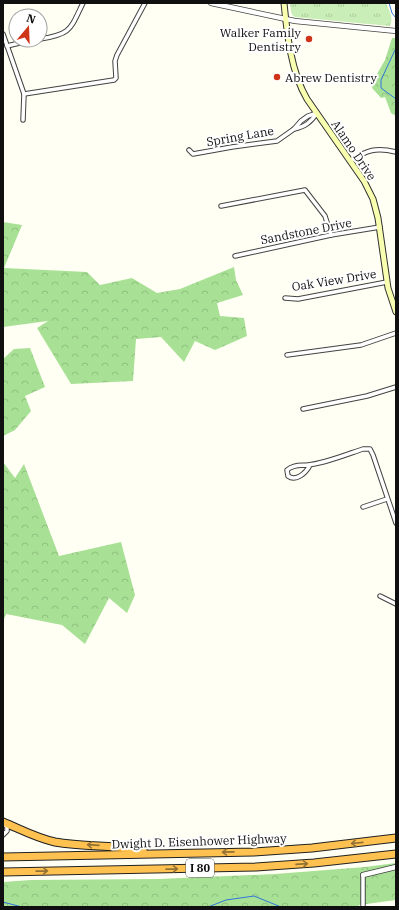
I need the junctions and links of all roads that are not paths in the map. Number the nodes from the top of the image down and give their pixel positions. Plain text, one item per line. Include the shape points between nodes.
1 (83, 3) edge
2 (145, 3) edge
3 (211, 3) edge
4 (284, 3) edge
5 (224, 4) edge
6 (286, 19) junction
7 (394, 31) edge
8 (3, 34) edge
9 (48, 38) edge
10 (7, 46) joint
11 (24, 94) junction
12 (317, 114) junction
13 (23, 120) dead end
14 (189, 150) dead end
15 (396, 152) edge
16 (350, 161) junction
17 (220, 206) dead end
18 (380, 227) junction
19 (331, 235) junction
20 (235, 256) dead end
21 (387, 282) junction
22 (285, 298) dead end
23 (396, 312) edge
24 (396, 333) edge
25 (286, 355) dead end
26 (396, 387) edge
27 (304, 409) dead end
28 (310, 465) junction
29 (388, 499) junction
30 (363, 507) dead end
31 (396, 523) edge
32 (380, 596) dead end
33 (396, 604) edge
34 (3, 822) edge
35 (3, 835) edge
36 (396, 838) edge
37 (159, 853) junction
38 (396, 854) edge
39 (3, 857) edge
40 (396, 867) edge
41 (3, 872) edge
42 (363, 875) joint
43 (363, 907) edge

1 - 9 street via 67,31
2 - 11 street via 117,55 114,80
3 - 5 street
4 - 6 main road, Alamo Drive
5 - 6 street
6 - 7 street
6 - 12 main road, Alamo Drive via 297,77 304,95
8 - 10 street
10 - 11 street
11 - 13 street
12 - 14 street, Spring Lane via 308,116 283,138 272,142 193,154
12 - 16 main road, Alamo Drive
15 - 16 street via 366,151
16 - 18 main road, Alamo Drive via 370,192
17 - 19 street via 305,190 324,216
18 - 19 street, Sandstone Drive
18 - 21 main road, Alamo Drive
19 - 20 street, Sandstone Drive
21 - 22 street, Oak View Drive via 298,299
21 - 23 main road, Alamo Drive
24 - 25 street via 361,345
26 - 27 street via 367,396
28 - 28 street via 307,471 298,476 291,478 287,474 290,467
28 - 29 street via 370,449
29 - 30 street
29 - 31 street
32 - 33 street
34 - 35 street via 7,830
37 -> 34 highway via 54,842
36 -> 37 highway, Dwight D. Eisenhower Highway / I 80 via 277,850
37 - 39 highway, Dwight D. Eisenhower Highway / I 80
41 -> 38 highway, I 80 via 256,867
40 - 42 street
42 - 43 street

